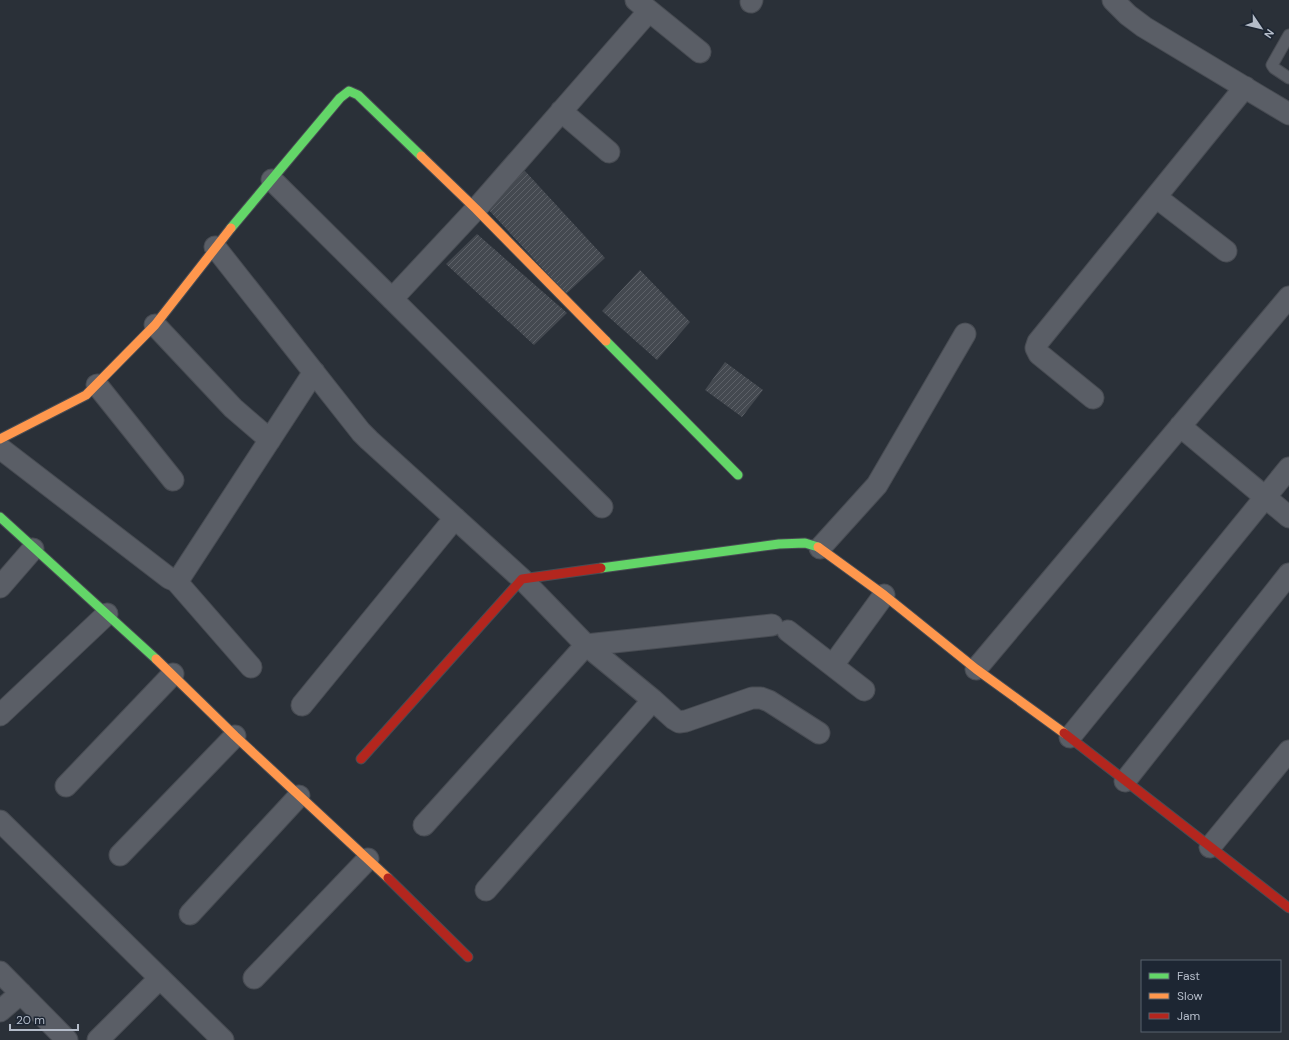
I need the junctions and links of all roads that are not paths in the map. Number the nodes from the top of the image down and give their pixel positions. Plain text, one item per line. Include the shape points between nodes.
1 (1114, 0) edge
2 (642, 6) edge
3 (1289, 35) edge
4 (700, 52) dead end
5 (1289, 78) edge
6 (1244, 87) junction
7 (561, 111) junction
8 (1289, 114) edge
9 (609, 152) dead end
10 (272, 180) junction
11 (1156, 197) junction
12 (476, 209) junction
13 (216, 248) junction
14 (1226, 251) dead end
15 (1289, 297) edge
16 (392, 299) junction
17 (155, 325) junction
18 (965, 334) dead end
19 (314, 372) junction
20 (97, 385) junction
21 (1093, 398) dead end
22 (1180, 426) junction
23 (0, 439) edge
24 (270, 440) junction
25 (0, 448) edge
26 (1289, 468) edge
27 (738, 475) dead end
28 (173, 480) dead end
29 (1265, 497) junction
30 (602, 507) dead end
31 (0, 517) edge
32 (1289, 517) edge
33 (456, 518) junction
34 (33, 548) junction
35 (820, 548) junction
36 (1289, 574) edge
37 (522, 579) junction
38 (176, 581) junction
39 (0, 587) edge
40 (884, 594) junction
41 (107, 614) junction
42 (586, 645) junction
43 (833, 666) junction
44 (252, 667) dead end
45 (976, 669) junction
46 (173, 674) junction
47 (864, 690) dead end
48 (653, 700) junction
49 (302, 705) dead end
50 (0, 715) edge
51 (819, 733) dead end
52 (235, 736) junction
53 (1070, 737) junction
54 (1289, 751) edge
55 (361, 759) dead end
56 (1125, 781) junction
57 (66, 786) dead end
58 (299, 796) junction
59 (0, 821) edge
60 (424, 825) dead end
61 (1210, 847) junction
62 (120, 855) dead end
63 (368, 859) junction
64 (486, 890) dead end
65 (1289, 908) edge
66 (190, 914) dead end
67 (468, 956) dead end
68 (0, 972) edge
69 (160, 978) junction
70 (254, 978) dead end
71 (21, 994) junction
72 (0, 1011) edge
73 (67, 1040) edge
74 (98, 1040) edge
75 (223, 1040) edge

1 - 6 street via 1144,27
2 - 4 street
2 - 7 street
3 - 5 lane via 1272,65
6 - 8 street
6 - 11 street
7 - 9 street
7 - 12 street
10 - 12 street via 340,98 349,91 358,95
10 - 13 street
10 - 16 street
11 - 14 street
11 - 21 street via 1038,342 1036,348 1039,354
12 - 16 street
12 - 27 street
13 - 17 street
13 - 19 street
15 - 22 street
16 - 30 street
17 - 20 street
17 - 24 street via 233,408
18 - 35 street via 877,485
19 - 24 street
19 - 33 street via 361,432
20 - 23 street via 86,394
20 - 28 street
22 - 29 street
22 - 45 street
24 - 38 street
25 - 38 street
26 - 29 street
29 - 32 street
29 - 53 street
31 - 34 street
33 - 37 street
33 - 49 street
34 - 39 street
34 - 41 street
35 - 37 street via 805,543 779,544
35 - 40 street
36 - 56 street
37 - 42 street
37 - 55 street
38 - 44 street
40 - 43 street
40 - 45 street
41 - 46 street
41 - 50 street
42 - 43 street via 780,628
42 - 48 street
42 - 60 street
43 - 47 street
45 - 53 street
46 - 52 street
46 - 57 street
48 - 51 street via 679,722 752,698 761,698
48 - 64 street
52 - 58 street
52 - 62 street
53 - 56 street
54 - 61 street
56 - 61 street
58 - 63 street
58 - 66 street
59 - 69 street
61 - 65 street
63 - 67 street
63 - 70 street
68 - 71 street
69 - 74 street
69 - 75 street
71 - 72 street
71 - 73 street

